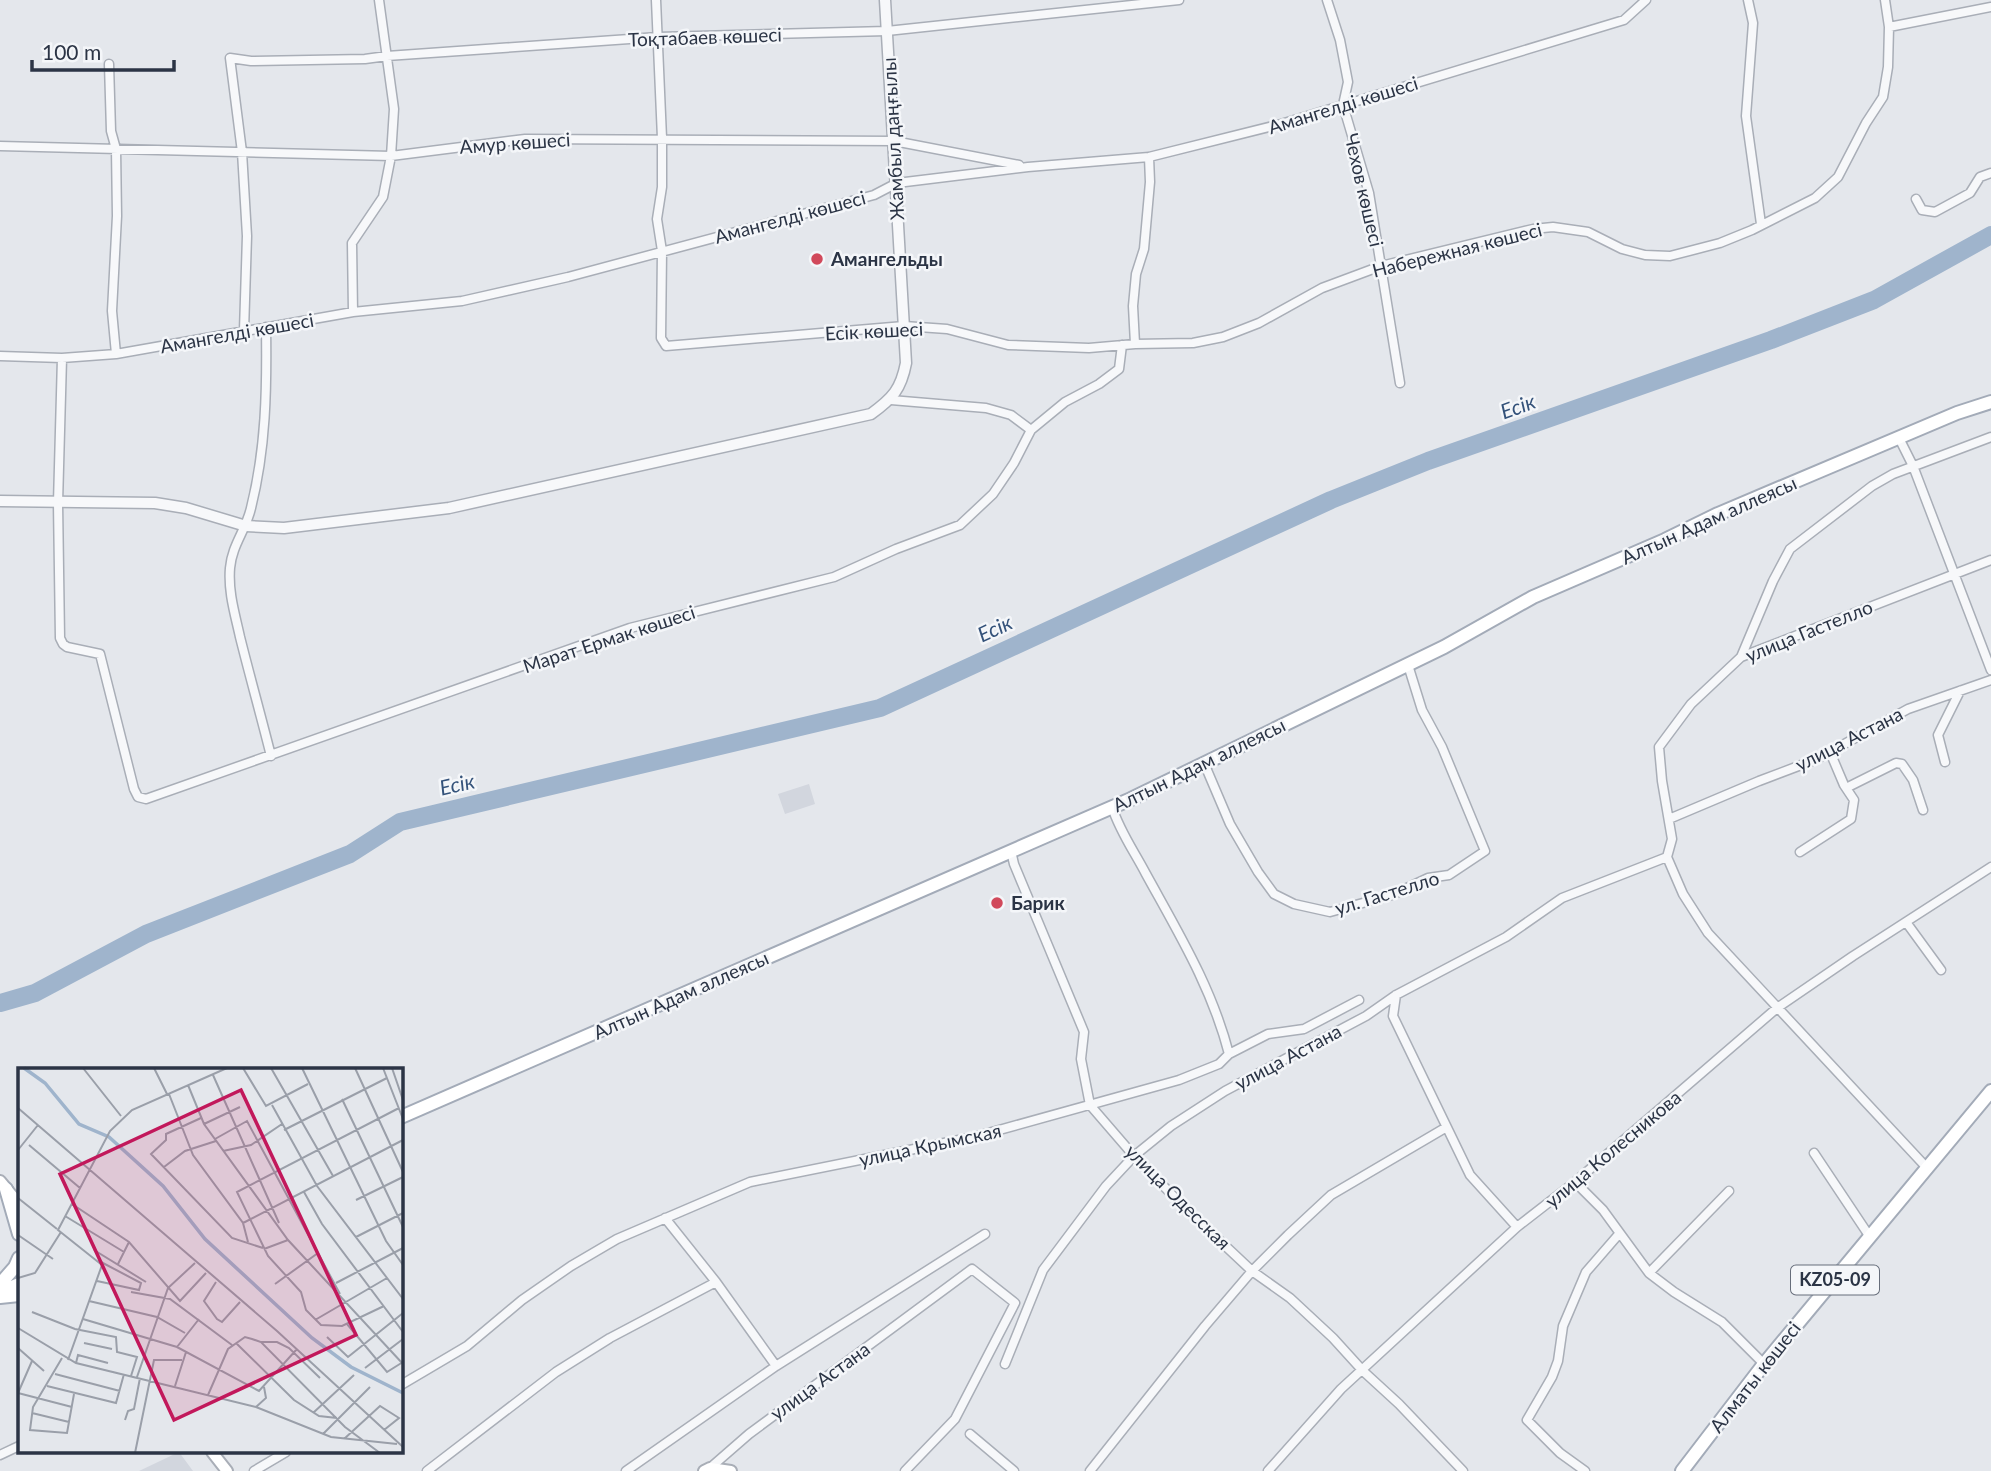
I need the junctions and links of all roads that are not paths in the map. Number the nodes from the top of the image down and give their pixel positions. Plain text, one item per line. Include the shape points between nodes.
1 (379, 0) edge
2 (656, 0) edge
3 (885, 0) edge
4 (1179, 0) edge
5 (1327, 0) edge
6 (1646, 0) edge
7 (1748, 0) edge
8 (1885, 0) edge
9 (1991, 7) edge
10 (1889, 27) junction
11 (887, 31) junction
12 (658, 37) junction
13 (387, 56) junction
14 (109, 64) dead end
15 (1343, 105) junction
16 (662, 138) junction
17 (894, 141) junction
18 (0, 146) edge
19 (116, 149) junction
20 (242, 152) junction
21 (391, 156) junction
22 (1149, 157) junction
23 (1028, 167) junction
24 (1991, 173) edge
25 (897, 183) junction
26 (1916, 200) dead end
27 (1761, 224) junction
28 (662, 251) junction
29 (1381, 267) junction
30 (353, 312) junction
31 (904, 326) junction
32 (266, 327) junction
33 (244, 331) junction
34 (1135, 344) junction
35 (1122, 345) junction
36 (116, 354) junction
37 (0, 356) edge
38 (62, 358) junction
39 (1401, 383) dead end
40 (891, 400) junction
41 (1991, 402) edge
42 (1031, 430) junction
43 (1991, 437) edge
44 (1899, 438) junction
45 (1913, 466) junction
46 (0, 501) edge
47 (58, 503) junction
48 (246, 526) junction
49 (1991, 560) edge
50 (1954, 574) junction
51 (1741, 657) junction
52 (1408, 665) junction
53 (1991, 670) edge
54 (1991, 680) edge
55 (1960, 691) junction
56 (1830, 752) junction
57 (271, 756) junction
58 (1945, 761) dead end
59 (1204, 764) junction
60 (1846, 788) junction
61 (1112, 807) junction
62 (1923, 810) dead end
63 (1670, 819) junction
64 (1011, 851) junction
65 (1800, 852) dead end
66 (1667, 858) junction
67 (1991, 867) edge
68 (1906, 922) junction
69 (1941, 970) dead end
70 (1396, 995) junction
71 (1359, 1000) dead end
72 (1777, 1008) junction
73 (1228, 1054) junction
74 (1991, 1091) edge
75 (1090, 1105) junction
76 (402, 1117) edge
77 (1445, 1128) junction
78 (1814, 1153) dead end
79 (1135, 1156) junction
80 (1928, 1169) junction
81 (1575, 1182) junction
82 (3, 1185) edge
83 (1729, 1191) dead end
84 (18, 1203) edge
85 (665, 1218) junction
86 (1517, 1227) junction
87 (18, 1231) edge
88 (985, 1234) dead end
89 (1619, 1234) junction
90 (1870, 1237) junction
91 (18, 1260) edge
92 (1252, 1271) junction
93 (1649, 1273) junction
94 (716, 1282) junction
95 (0, 1284) edge
96 (18, 1285) edge
97 (0, 1294) edge
98 (18, 1295) edge
99 (1005, 1364) dead end
100 (1764, 1364) junction
101 (776, 1366) junction
102 (1363, 1371) junction
103 (402, 1384) edge
104 (970, 1434) dead end
105 (18, 1446) edge
106 (214, 1454) edge
107 (283, 1454) edge
108 (0, 1455) edge
109 (707, 1469) edge
110 (227, 1471) edge
111 (254, 1471) edge
112 (427, 1471) edge
113 (626, 1471) edge
114 (731, 1471) edge
115 (905, 1471) edge
116 (1014, 1471) edge
117 (1090, 1471) edge
118 (1268, 1471) edge
119 (1463, 1471) edge
120 (1585, 1471) edge
121 (1682, 1471) edge

1 - 13 street
2 - 12 street
3 - 11 street, Жамбыл даңғылы
4 - 11 street, Тоқтабаев көшесі
5 - 15 street, Чехов көшесі via 1348,82
6 - 15 street, Амангелді көшесі via 1623,20
7 - 27 street via 1753,23 1746,116
8 - 10 street, Набережная көшесі
9 - 10 street
10 - 27 street, Набережная көшесі via 1883,97 1838,177 1815,198
11 - 12 street, Тоқтабаев көшесі
11 - 17 street, Жамбыл даңғылы
12 - 13 street, Тоқтабаев көшесі
12 - 16 street
13 - 20 street, Тоқтабаев көшесі via 230,58
13 - 21 street via 394,109
14 - 19 street via 111,131
15 - 22 street, Амангелді көшесі
15 - 29 street, Чехов көшесі via 1369,193
16 - 17 street, Амур көшесі
16 - 21 street, Амур көшесі via 525,139
16 - 28 street via 657,219
17 - 23 street, Амур көшесі
17 - 25 street, Жамбыл даңғылы
18 - 19 street, Амур көшесі
19 - 20 street, Амур көшесі
19 - 36 street via 112,311
20 - 21 street, Амур көшесі
20 - 33 street via 247,236
21 - 30 street via 383,197 352,243
22 - 23 street, Амангелді көшесі
22 - 34 street via 1144,249 1133,306
23 - 25 street, Амангелді көшесі
24 - 26 street via 1980,177 1969,193 1935,212 1922,210
25 - 28 street, Амангелді көшесі via 874,195
25 - 31 street, Жамбыл даңғылы
27 - 29 street, Набережная көшесі via 1720,243 1670,256 1645,255 1588,232 1553,227
28 - 30 street, Амангелді көшесі via 462,301
28 - 31 street, Есік көшесі via 661,338 666,346
29 - 34 street, Набережная көшесі via 1322,288 1223,337 1193,343
29 - 39 street, Чехов көшесі
30 - 32 street, Амангелді көшесі
31 - 35 street, Есік көшесі via 947,329 1008,345
31 - 40 street, Жамбыл даңғылы via 906,362
32 - 33 street, Амангелді көшесі
32 - 48 street via 266,422
33 - 36 street, Амангелді көшесі
34 - 35 street, Набережная көшесі
35 - 42 street via 1119,369 1065,402
36 - 38 street, Амангелді көшесі
37 - 38 street, Амангелді көшесі
38 - 47 street
40 - 42 street via 985,408 1011,415
40 - 48 street via 871,414 449,508 284,528
41 - 44 main road, Алтын Адам аллеясы
42 - 57 street, Марат Ермак көшесі via 993,494 960,525 834,577 630,628
43 - 45 street
44 - 45 street
44 - 52 main road, Алтын Адам аллеясы via 1533,597
45 - 50 street
45 - 51 street via 1872,486 1790,549
46 - 47 street
47 - 48 street via 155,503
47 - 57 street, Марат Ермак көшесі via 60,638 68,647 100,654 138,797 146,799
48 - 57 street via 235,543 230,596
49 - 50 street, улица Гастелло
50 - 51 street, улица Гастелло
50 - 53 street
51 - 63 street, улица Гастелло via 1691,704 1659,747
52 - 59 main road, Алтын Адам аллеясы
52 - 59 street, ул. Гастелло via 1422,710 1485,851 1449,875 1330,912 1294,904 1274,894 1258,872 1230,824
54 - 55 street, улица Астана
55 - 56 street, улица Астана via 1908,709
55 - 58 street via 1938,735
56 - 60 street
56 - 63 street, улица Астана
59 - 61 main road, Алтын Адам аллеясы
60 - 62 street via 1902,764
60 - 65 street via 1854,800 1851,820
61 - 64 main road, Алтын Адам аллеясы
61 - 73 street via 1118,828 1209,990
63 - 66 street via 1672,839
64 - 75 street via 1084,1032 1081,1059
64 - 76 main road, Алтын Адам аллеясы
66 - 70 street, улица Астана via 1562,898 1506,936
66 - 72 street via 1708,933
67 - 68 street, улица Колесникова
68 - 69 street
68 - 72 street, улица Колесникова
70 - 77 street via 1393,1016
70 - 79 street, улица Астана via 1366,1016 1225,1091
71 - 73 street, улица Крымская via 1304,1029 1268,1034
72 - 80 street
72 - 81 street, улица Колесникова
73 - 75 street, улица Крымская via 1219,1065 1179,1080
74 - 80 main road, Алматы көшесі / KZ05-09
75 - 79 street, улица Одесская
75 - 85 street, улица Крымская via 974,1137 750,1182
77 - 86 street via 1469,1175
77 - 92 street via 1331,1195
78 - 90 street
79 - 92 street, улица Одесская
79 - 99 street, улица Астана via 1106,1186 1043,1270
80 - 90 main road, Алматы көшесі / KZ05-09
81 - 86 street, улица Колесникова
81 - 89 street
82 - 84 main road
82 - 87 main road
83 - 93 street
85 - 94 street
85 - 103 street, улица Крымская via 571,1265 467,1346
86 - 102 street, улица Колесникова
88 - 101 street
89 - 93 street
89 - 120 street via 1586,1272 1563,1326 1552,1377 1527,1420
90 - 100 main road, Алматы көшесі / KZ05-09
91 - 95 main road
92 - 102 street, улица Одесская via 1299,1306
92 - 117 street
93 - 100 street via 1722,1322
94 - 101 street
94 - 112 street via 610,1338 556,1373
96 - 97 main road
97 - 98 main road
100 - 121 main road, Алматы көшесі / KZ05-09
101 - 113 street
102 - 118 street, улица Колесникова
102 - 119 street, улица Одесская
104 - 116 street
105 - 108 street
106 - 110 main road
107 - 111 street
109 - 114 main road
109 - 115 street, улица Астана via 972,1269 1015,1303 955,1419

